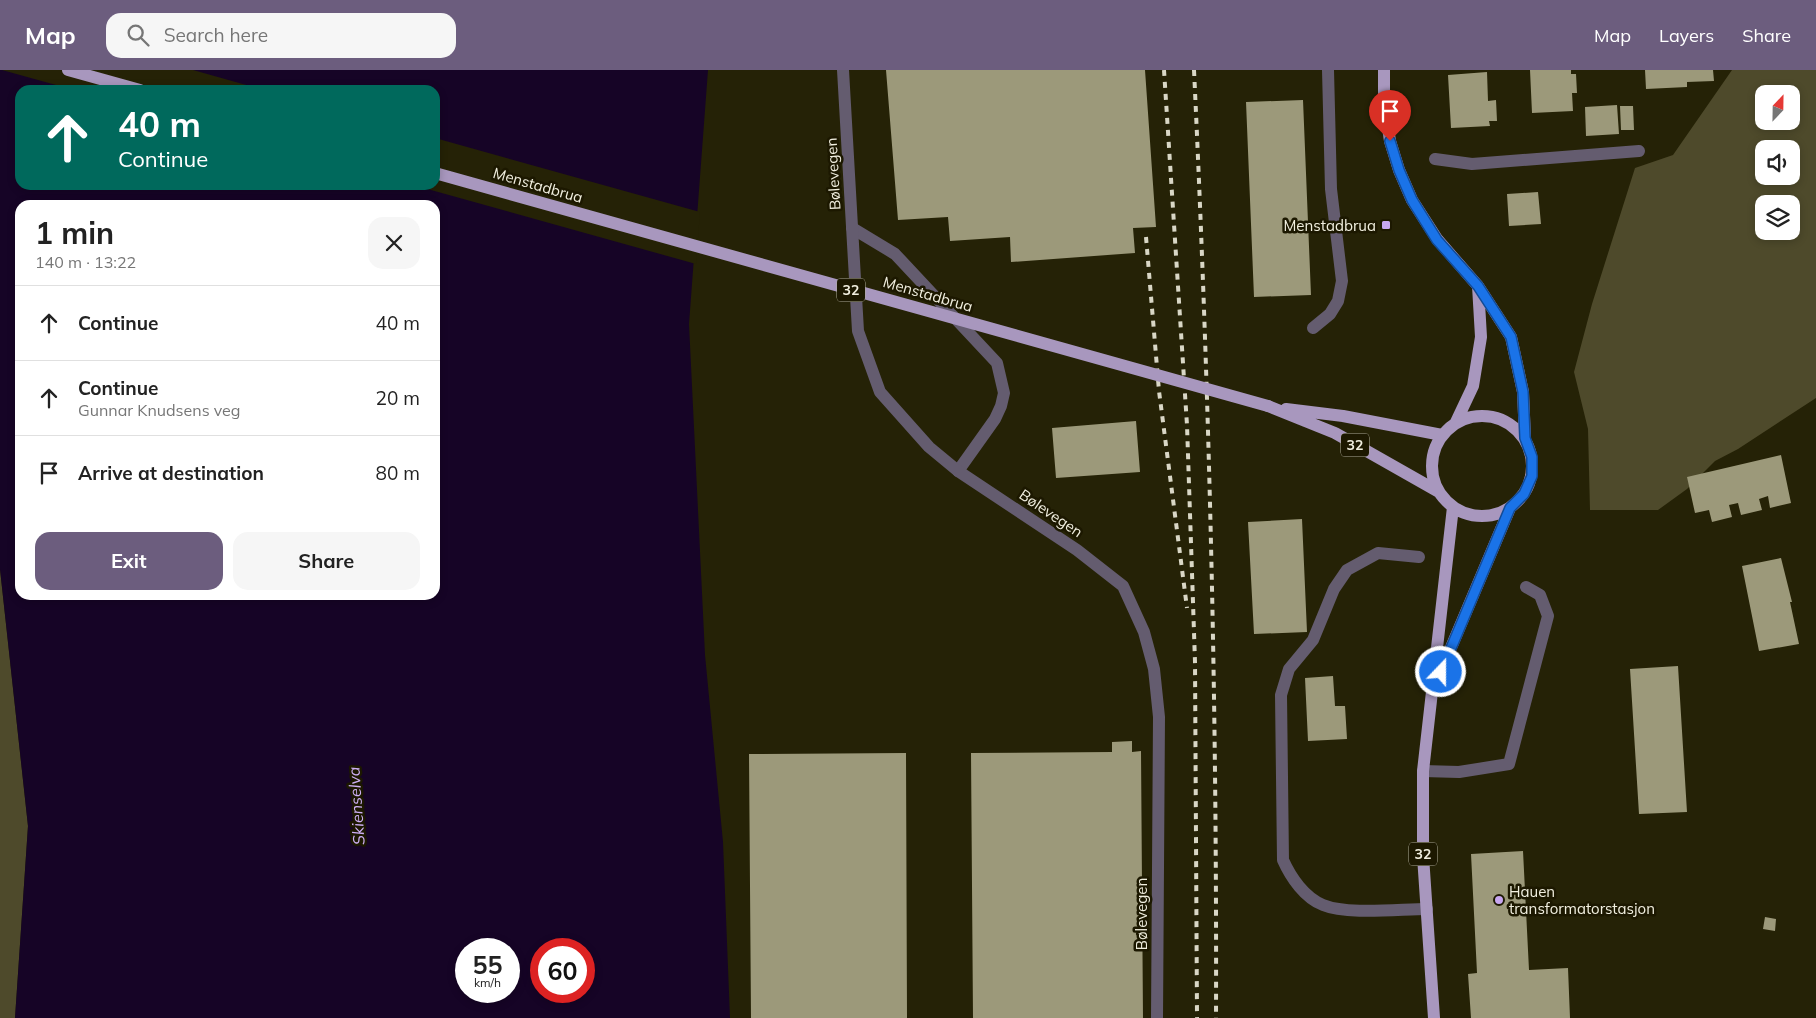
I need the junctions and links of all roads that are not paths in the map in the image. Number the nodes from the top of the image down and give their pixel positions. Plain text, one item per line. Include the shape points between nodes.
1 (68, 70) edge
2 (844, 70) edge
3 (1328, 70) edge
4 (1384, 70) edge
5 (122, 85) edge
6 (1639, 151) dead end
7 (1435, 159) dead end
8 (440, 174) edge
9 (852, 228) junction
10 (1478, 286) junction
11 (1313, 328) dead end
12 (1268, 406) junction
13 (1456, 422) junction
14 (1442, 435) junction
15 (1525, 438) junction
16 (958, 471) junction
17 (1439, 492) junction
18 (1453, 507) junction
19 (1510, 508) junction
20 (1419, 557) dead end
21 (1526, 587) dead end
22 (1434, 690) junction
23 (1423, 772) junction
24 (1427, 909) junction
25 (1157, 1018) edge
26 (1434, 1018) edge

1 - 5 main road
2 - 9 street, Bølevegen
3 - 11 street via 1331,189 1342,281 1334,308
4 - 10 main road, 32 via 1384,101 1390,141 1412,200 1437,240
6 - 7 street via 1472,164
8 - 12 main road, Menstadbrua / 32, bridge
9 - 16 street, Bølevegen via 858,331 880,392 929,447
9 - 16 street via 896,254 997,362 1004,393 1001,406
10 - 13 main road, 32 via 1481,337 1478,357 1473,386
10 - 15 main road, 32 via 1511,337 1523,392
12 - 14 main road, Menstadbrua / 32
12 - 17 main road, Menstadbrua / 32 via 1335,433
13 - 14 main road, 32
13 - 15 main road, 32 via 1474,416 1493,416 1511,424
14 - 17 main road, 32 via 1433,452 1432,473
15 - 19 main road, 32 via 1532,457 1532,476 1524,494
16 - 25 street, Bølevegen via 1077,550 1123,586 1144,632 1154,669 1159,717
17 - 18 main road, 32
18 - 19 main road, 32 via 1472,515 1491,515
18 - 22 main road, 32
19 - 22 main road, 32
20 - 24 street via 1378,553 1348,570 1334,589 1313,640 1289,669 1281,695 1283,860 1291,877 1323,905 1347,910
21 - 23 street via 1540,595 1548,616 1508,764 1459,772
22 - 23 main road, 32
23 - 24 main road, 32
24 - 26 main road, 32

